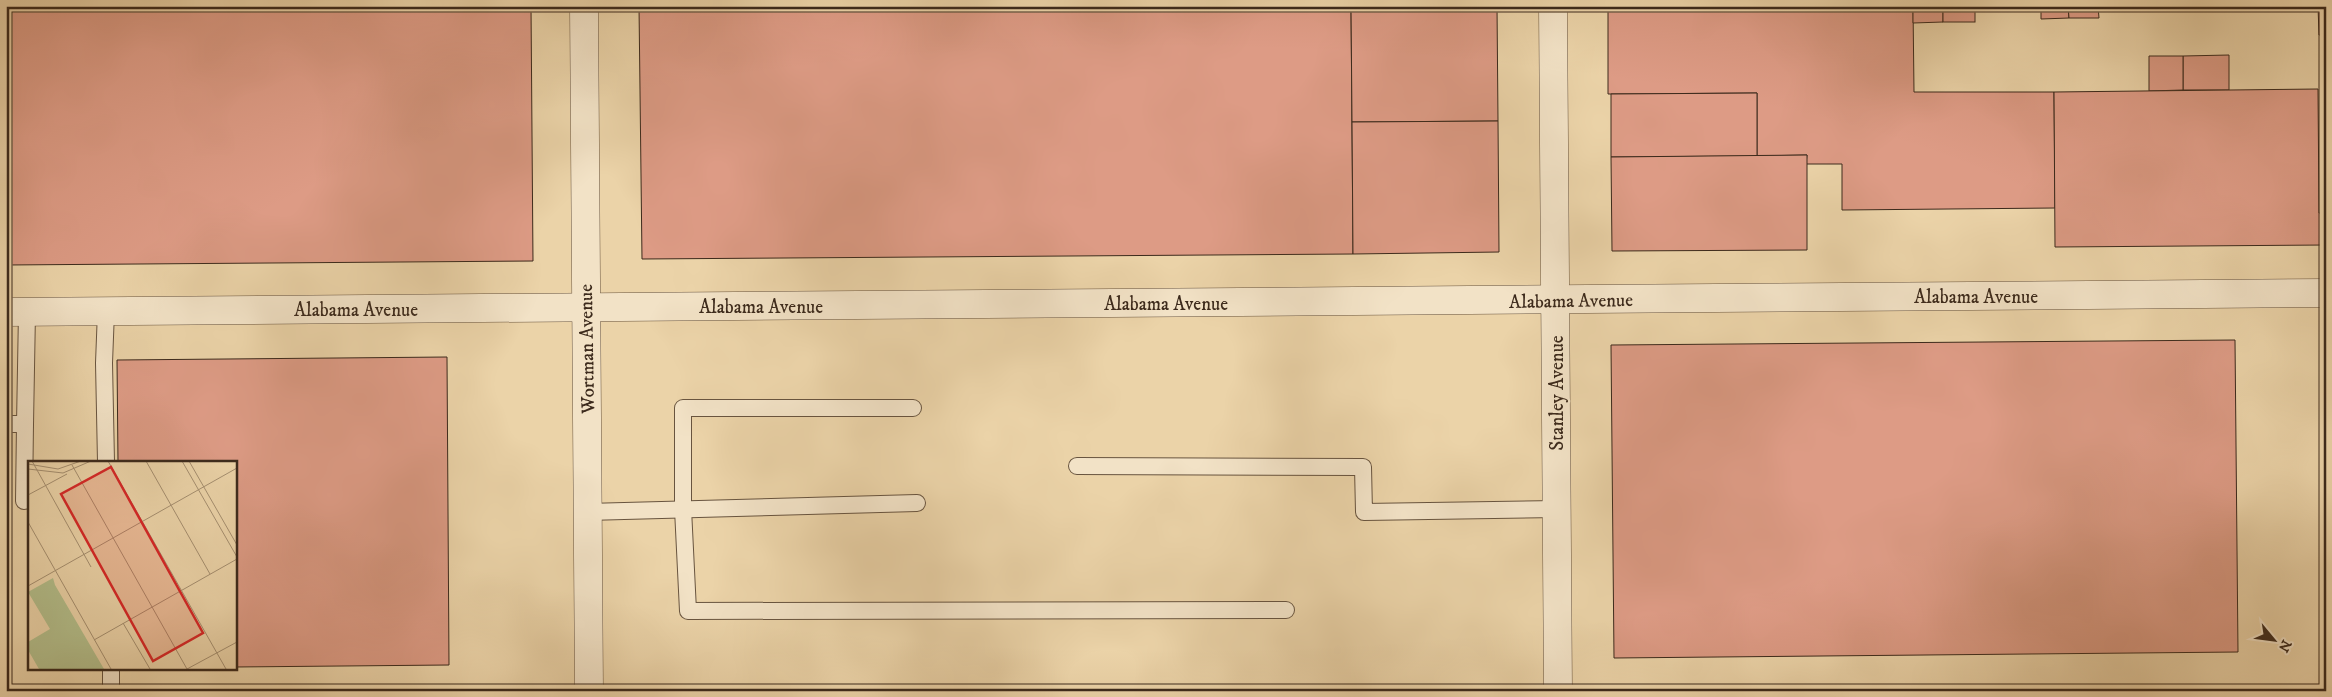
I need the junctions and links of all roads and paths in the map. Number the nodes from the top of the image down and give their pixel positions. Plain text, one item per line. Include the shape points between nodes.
1 (584, 6) edge
2 (1553, 6) edge
3 (2326, 293) edge
4 (1555, 300) junction
5 (586, 308) junction
6 (106, 311) junction
7 (16, 312) edge
8 (914, 408) dead end
9 (6, 424) edge
10 (25, 424) junction
11 (106, 461) edge
12 (1076, 466) dead end
13 (24, 501) dead end
14 (917, 503) dead end
15 (683, 509) junction
16 (1556, 509) junction
17 (588, 512) junction
18 (1286, 610) dead end
19 (110, 670) edge
20 (111, 691) edge
21 (589, 691) edge
22 (1558, 691) edge

1 - 5 street, Wortman Avenue
2 - 4 street, Stanley Avenue
3 - 4 street, Alabama Avenue
4 - 5 street, Alabama Avenue
4 - 16 street, Stanley Avenue
5 - 6 street, Alabama Avenue
5 - 17 street, Wortman Avenue
6 - 7 street, Alabama Avenue
6 - 11 lane
7 - 10 lane
8 - 15 lane via 683,408
9 - 10 lane
10 - 13 lane
12 - 16 lane via 1363,467 1364,512
14 - 15 lane
15 - 17 lane
15 - 18 lane via 688,611
16 - 22 street, Stanley Avenue
17 - 21 street, Wortman Avenue
19 - 20 lane

